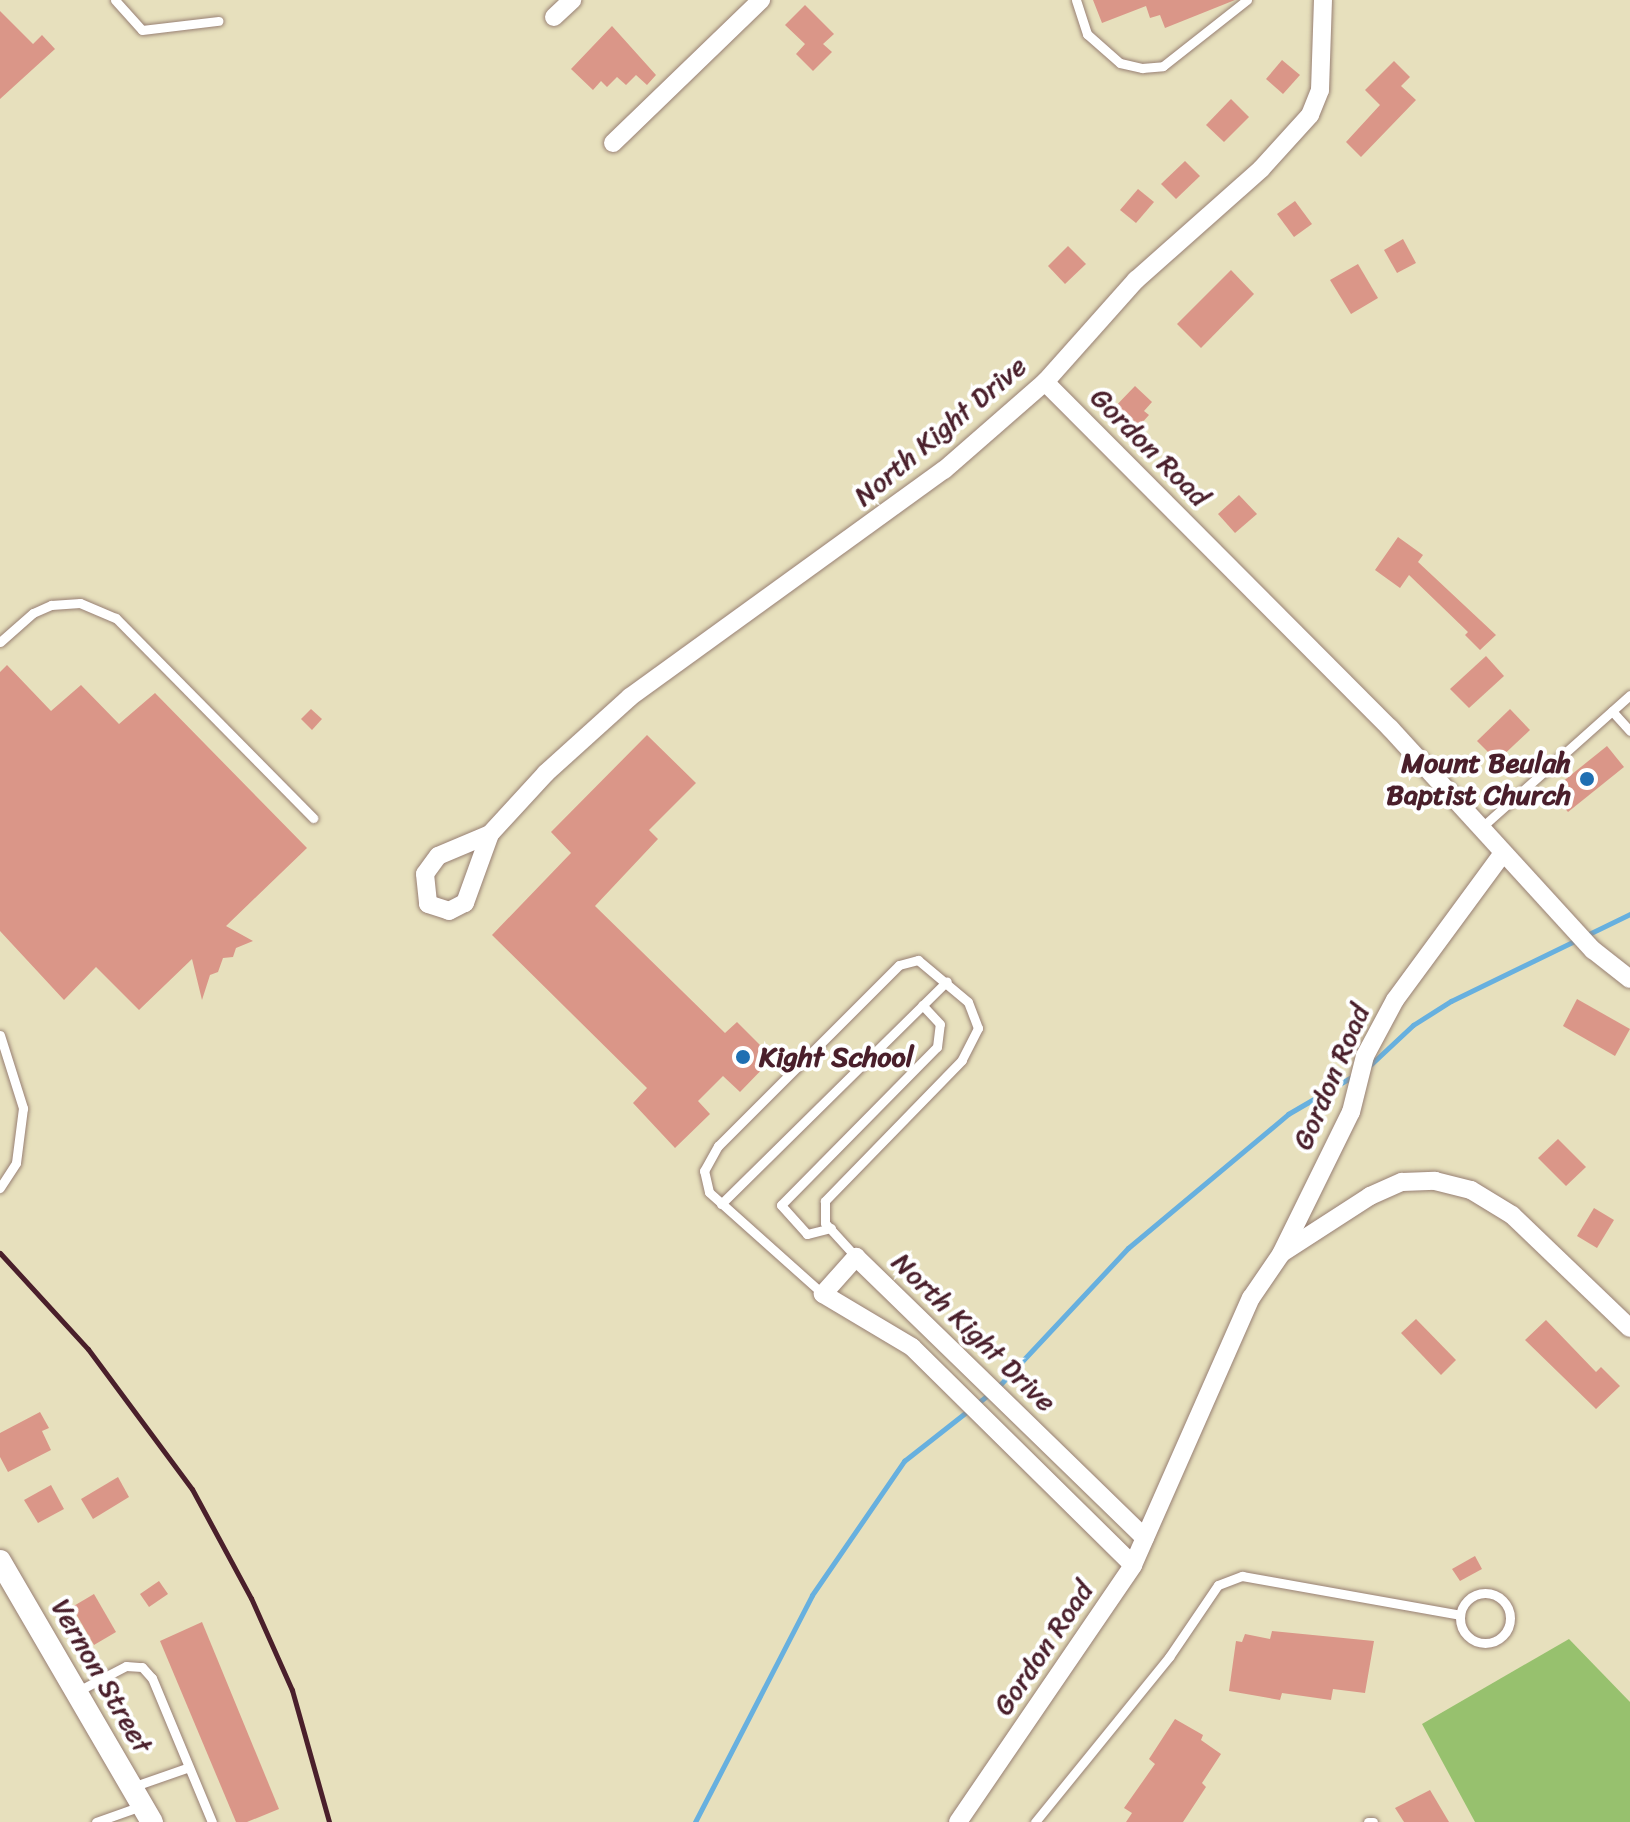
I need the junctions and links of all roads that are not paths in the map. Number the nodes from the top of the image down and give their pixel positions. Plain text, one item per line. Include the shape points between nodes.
1 (115, 0) edge
2 (572, 0) edge
3 (761, 0) edge
4 (1076, 0) edge
5 (1323, 0) edge
6 (1242, 1) edge
7 (554, 17) dead end
8 (218, 21) dead end
9 (613, 143) dead end
10 (1045, 382) junction
11 (0, 642) edge
12 (1630, 695) edge
13 (1612, 711) junction
14 (1630, 731) edge
15 (313, 818) dead end
16 (1483, 826) junction
17 (490, 834) dead end
18 (1503, 853) junction
19 (1630, 979) edge
20 (947, 981) junction
21 (922, 1005) junction
22 (0, 1035) edge
23 (0, 1188) edge
24 (721, 1204) junction
25 (831, 1228) junction
26 (1281, 1254) junction
27 (856, 1257) junction
28 (823, 1294) junction
29 (1630, 1328) edge
30 (1145, 1538) junction
31 (0, 1561) edge
32 (1133, 1565) junction
33 (1460, 1615) junction
34 (76, 1692) junction
35 (189, 1767) junction
36 (142, 1805) edge
37 (96, 1822) edge
38 (212, 1822) edge
39 (958, 1822) edge
40 (1035, 1822) edge

1 - 8 lane via 142,30
2 - 7 street
3 - 9 street
4 - 6 lane via 1087,34 1120,63 1142,68 1163,66
5 - 10 street, North Kight Drive via 1320,90 1310,115 1261,169 1136,280
10 - 16 street, Gordon Road
10 - 17 street, North Kight Drive via 944,470 630,697 546,773
11 - 15 lane via 33,613 51,605 80,603 116,618
12 - 13 lane
13 - 14 lane
13 - 16 lane
16 - 18 street, Gordon Road
18 - 19 street via 1593,950
18 - 26 street, Gordon Road via 1395,1000 1365,1056 1351,1112
20 - 21 lane
20 - 24 lane via 918,960 908,960 888,976 708,1158 704,1181
20 - 25 lane via 975,1013 974,1044 833,1188 824,1214
21 - 24 lane
21 - 25 lane via 940,1024 937,1047 781,1205 807,1234
22 - 23 lane via 23,1108 16,1163
24 - 28 lane
25 - 27 lane
26 - 29 street via 1370,1196 1402,1182 1435,1181 1471,1190 1512,1215
26 - 30 street, Gordon Road via 1251,1298
27 - 28 street, North Kight Drive
27 - 30 street, North Kight Drive
28 - 32 street, North Kight Drive via 912,1347
30 - 32 street, Gordon Road
31 - 34 street, Vernon Street
32 - 39 street, Gordon Road
33 - 33 lane via 1467,1601 1488,1593 1508,1606 1510,1622 1502,1636 1478,1642 1465,1632
33 - 40 lane via 1242,1576 1218,1585 1169,1657
34 - 35 lane via 126,1666 142,1667 152,1678
34 - 36 street, Vernon Street
35 - 36 lane
35 - 38 lane
36 - 37 lane

